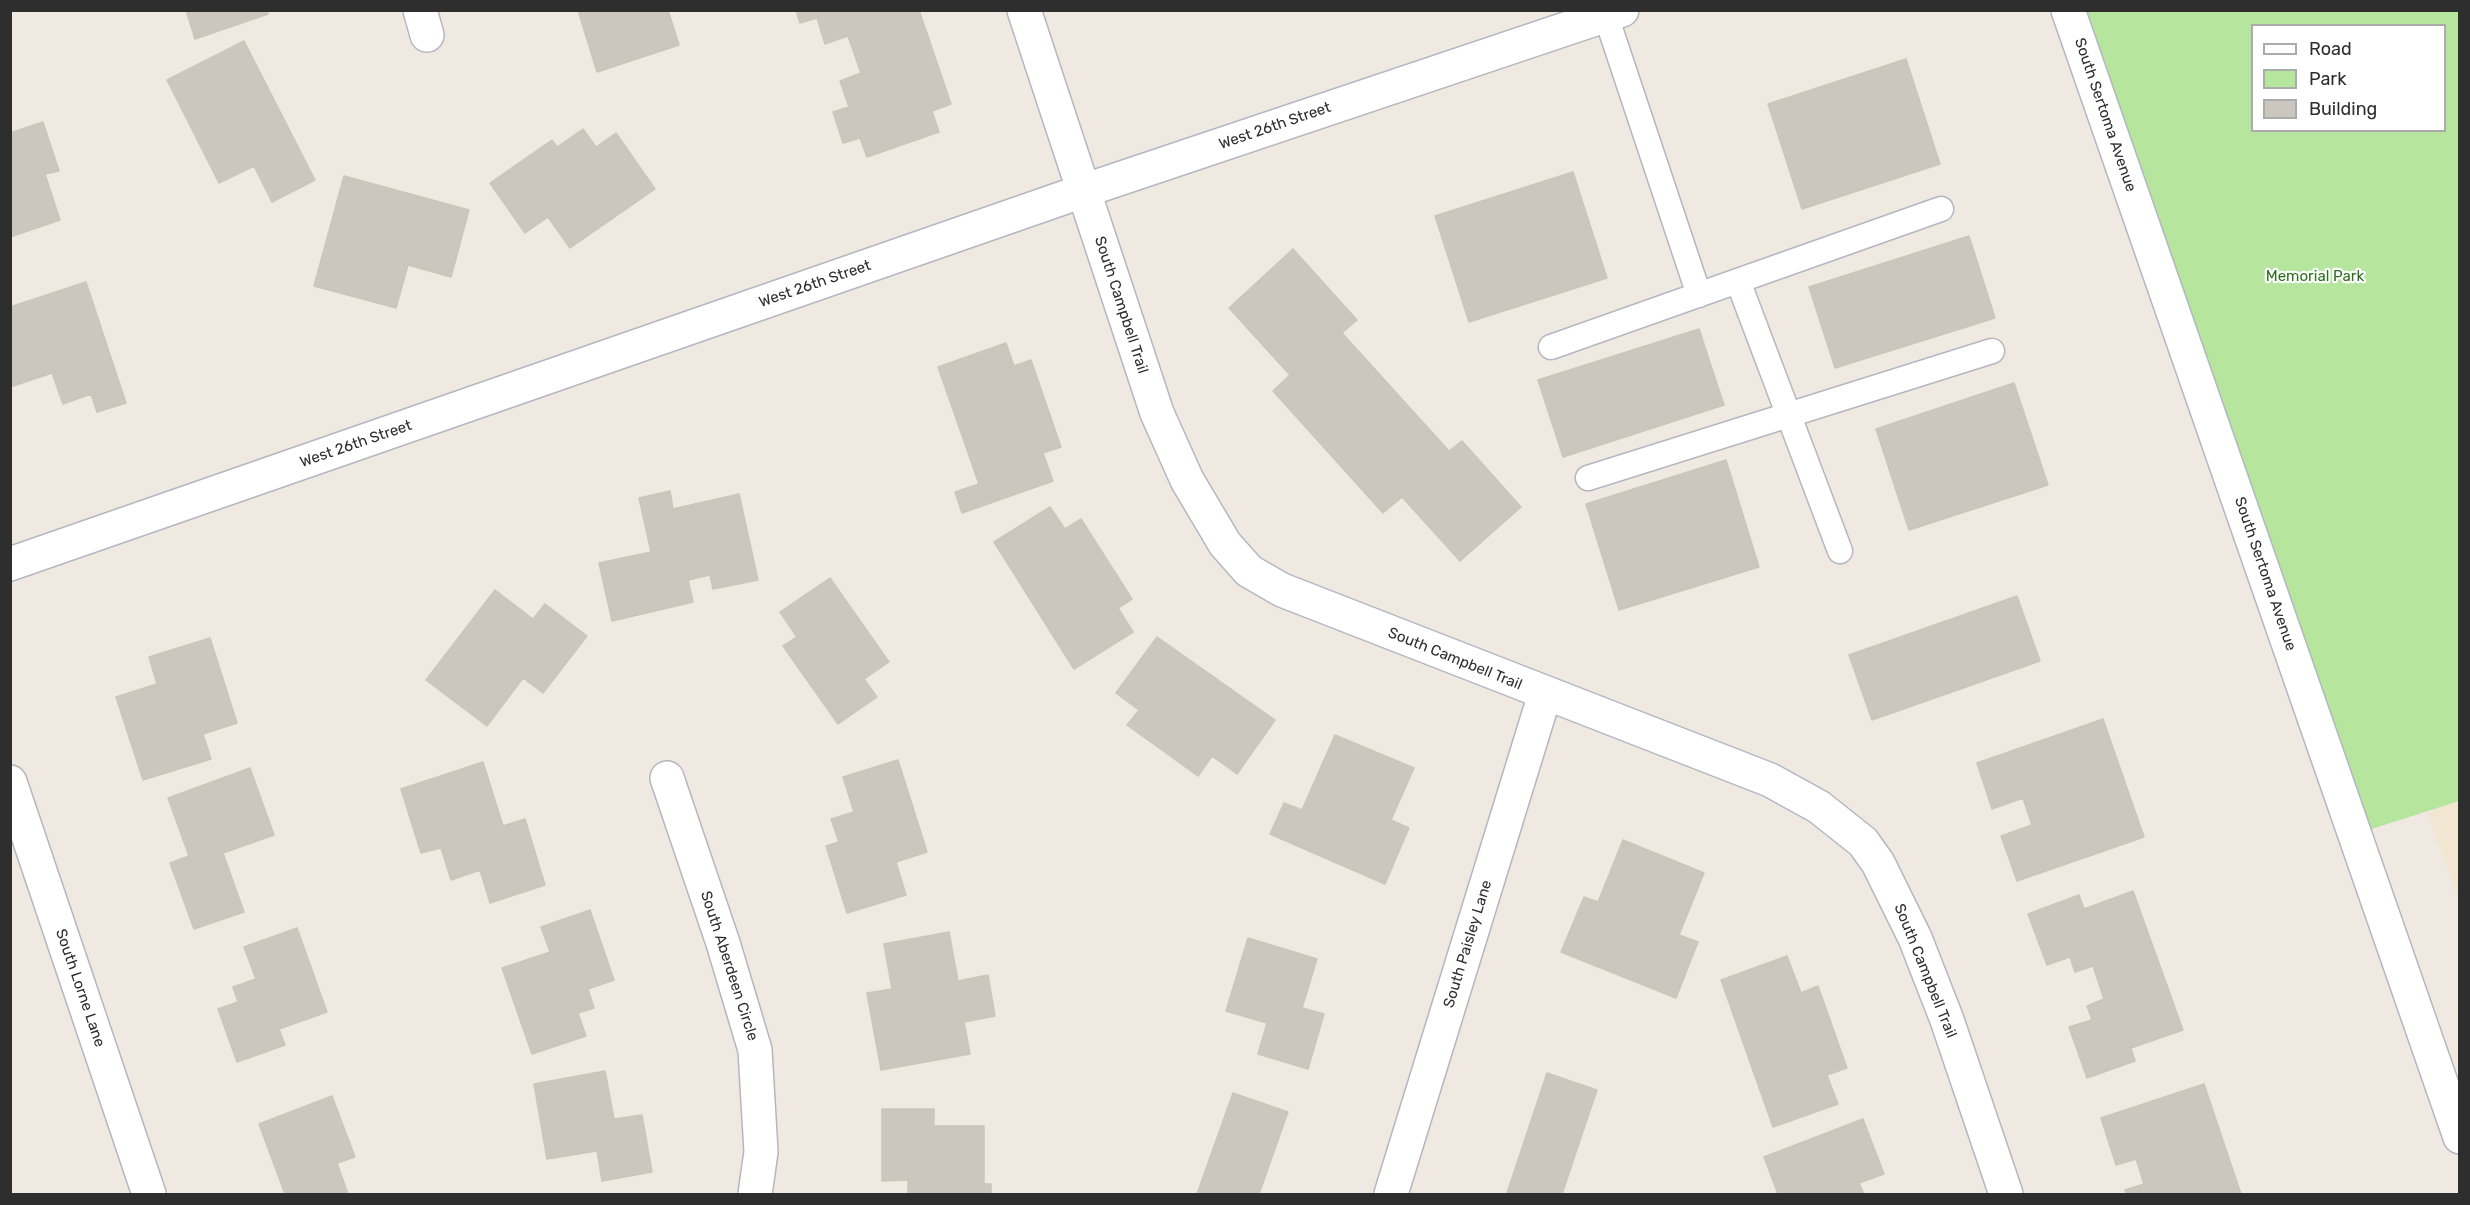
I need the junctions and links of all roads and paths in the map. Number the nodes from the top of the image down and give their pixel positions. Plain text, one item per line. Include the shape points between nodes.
1 (1024, 10) edge
2 (2068, 10) edge
3 (1614, 13) edge
4 (1083, 191) junction
5 (1941, 209) dead end
6 (1738, 281) junction
7 (1699, 295) junction
8 (1551, 347) dead end
9 (1992, 351) dead end
10 (1788, 415) junction
11 (1588, 478) dead end
12 (1840, 551) dead end
13 (10, 564) edge
14 (1545, 694) junction
15 (667, 778) dead end
16 (10, 782) edge
17 (2460, 1137) edge
18 (149, 1194) edge
19 (755, 1194) edge
20 (1391, 1194) edge
21 (2006, 1194) edge

1 - 4 street, South Campbell Trail
2 - 17 street, South Sertoma Avenue
3 - 4 street, West 26th Street
3 - 7 lane
4 - 13 street, West 26th Street
4 - 14 street, South Campbell Trail via 1157,413 1187,480 1225,544 1249,571 1282,590
5 - 6 lane
6 - 7 lane
6 - 10 lane
7 - 8 lane
9 - 10 lane
10 - 11 lane
10 - 12 lane
14 - 20 street, South Paisley Lane
14 - 21 street, South Campbell Trail via 1770,780 1819,807 1863,842 1878,863 1915,938
15 - 19 street, South Aberdeen Circle via 755,1050 761,1152
16 - 18 street, South Lorne Lane

